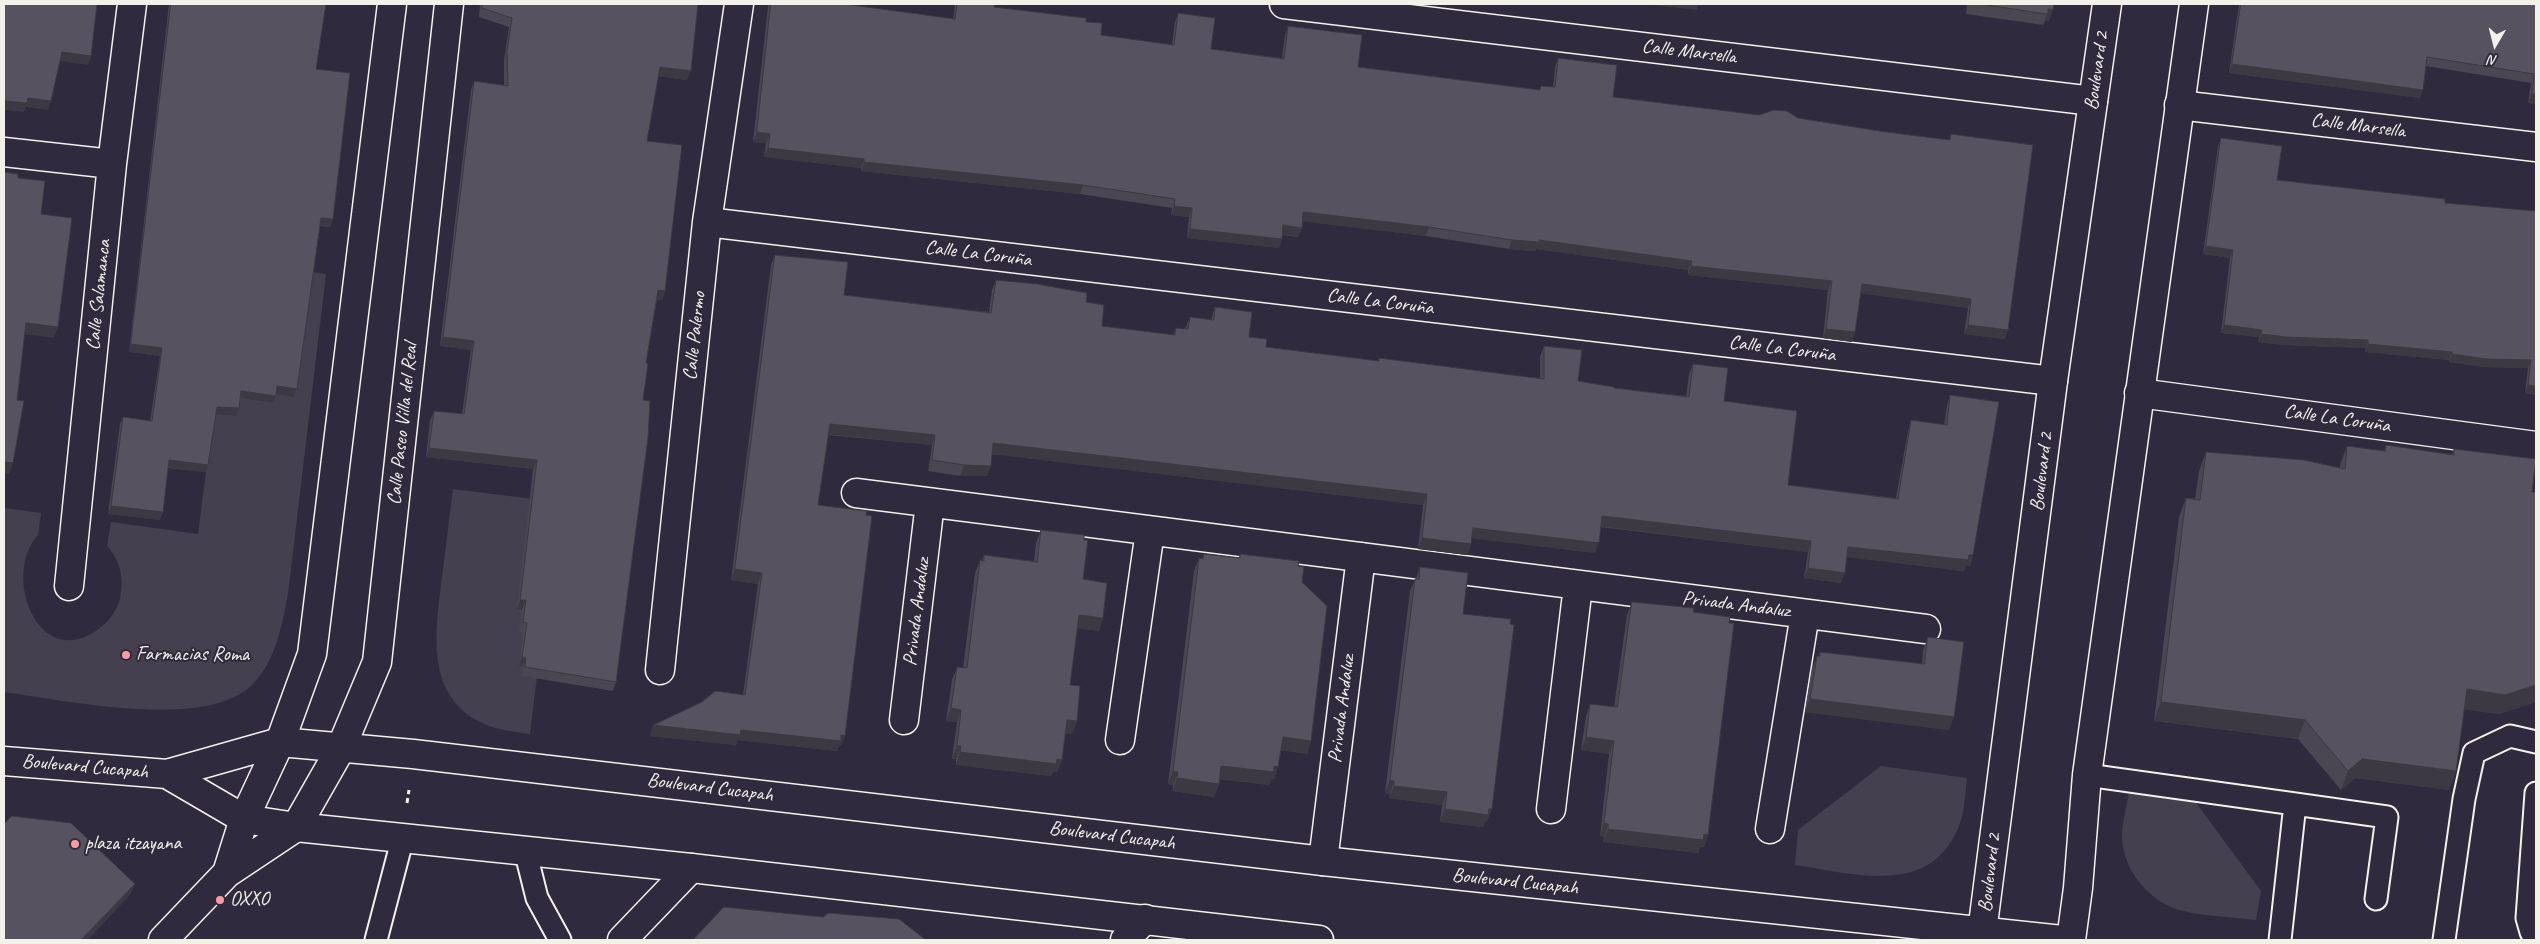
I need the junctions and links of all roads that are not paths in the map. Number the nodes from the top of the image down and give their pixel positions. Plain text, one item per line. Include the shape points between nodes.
1 (132, 4) edge
2 (392, 4) edge
3 (449, 4) edge
4 (739, 4) edge
5 (1284, 4) edge
6 (2107, 4) edge
7 (2194, 4) edge
8 (2093, 101) junction
9 (2179, 105) junction
10 (2536, 147) edge
11 (4, 152) edge
12 (112, 164) junction
13 (707, 222) junction
14 (2054, 381) junction
15 (2139, 393) junction
16 (2536, 446) edge
17 (856, 494) dead end
18 (930, 503) junction
19 (1150, 531) junction
20 (1360, 558) junction
21 (69, 586) dead end
22 (1578, 586) junction
23 (1805, 614) junction
24 (1926, 629) dead end
25 (660, 670) dead end
26 (904, 720) dead end
27 (1120, 740) dead end
28 (280, 742) junction
29 (2536, 742) edge
30 (341, 748) junction
31 (4, 761) edge
32 (167, 774) junction
33 (2087, 775) junction
34 (2536, 793) edge
35 (2294, 804) junction
36 (1551, 809) dead end
37 (244, 819) junction
38 (296, 827) junction
39 (1770, 829) dead end
40 (404, 837) junction
41 (525, 850) junction
42 (1323, 861) junction
43 (691, 868) junction
44 (227, 873) junction
45 (2376, 898) dead end
46 (1145, 919) junction
47 (2536, 935) edge
48 (1982, 937) edge
49 (163, 940) edge
50 (376, 940) edge
51 (560, 940) edge
52 (622, 940) edge
53 (1125, 940) edge
54 (1319, 940) edge
55 (2062, 940) edge
56 (2071, 940) edge
57 (2280, 940) edge
58 (2444, 940) edge

1 - 12 street, Calle Salamanca
2 - 28 street via 312,654
3 - 30 street, Calle Paseo Villa del Real via 377,662
4 - 13 street, Calle Palermo
5 - 8 street, Calle Marsella
6 - 8 street, Boulevard 2
7 - 9 street
8 - 14 street, Boulevard 2
9 - 10 street, Calle Marsella
9 - 15 street
11 - 12 street
12 - 21 street, Calle Salamanca
13 - 14 street, Calle La Coruña
13 - 25 street, Calle Palermo
14 - 48 street, Boulevard 2
15 - 16 street, Calle La Coruña
15 - 33 street
17 - 18 street, Privada Andaluz
18 - 19 street, Privada Andaluz
18 - 26 street, Privada Andaluz
19 - 20 street, Privada Andaluz
19 - 27 street
20 - 22 street, Privada Andaluz
20 - 42 street, Privada Andaluz
22 - 23 street, Privada Andaluz
22 - 36 street
23 - 24 street, Privada Andaluz
23 - 39 street, Privada Andaluz
28 - 30 street, Boulevard Cucapah
28 - 32 street, Boulevard Cucapah
28 - 37 street
29 - 58 lane via 2510,736 2474,753 2464,799
30 - 38 street, Calle Paseo Villa del Real
30 - 42 street, Boulevard Cucapah
31 - 32 street, Boulevard Cucapah
32 - 37 street, Boulevard Cucapah
33 - 35 lane
33 - 56 street
34 - 47 lane via 2527,918
35 - 45 lane via 2386,817
35 - 57 lane
37 - 38 street, Boulevard Cucapah
37 - 44 street
38 - 40 street, Boulevard Cucapah
38 - 44 street
40 - 41 street, Boulevard Cucapah
40 - 50 lane
41 - 43 street, Boulevard Cucapah
41 - 51 lane via 537,898
42 - 48 street, Boulevard Cucapah
43 - 46 street, Boulevard Cucapah
43 - 52 street
44 - 49 street
46 - 53 street
46 - 54 street, Boulevard Cucapah
48 - 55 street, Boulevard Cucapah

